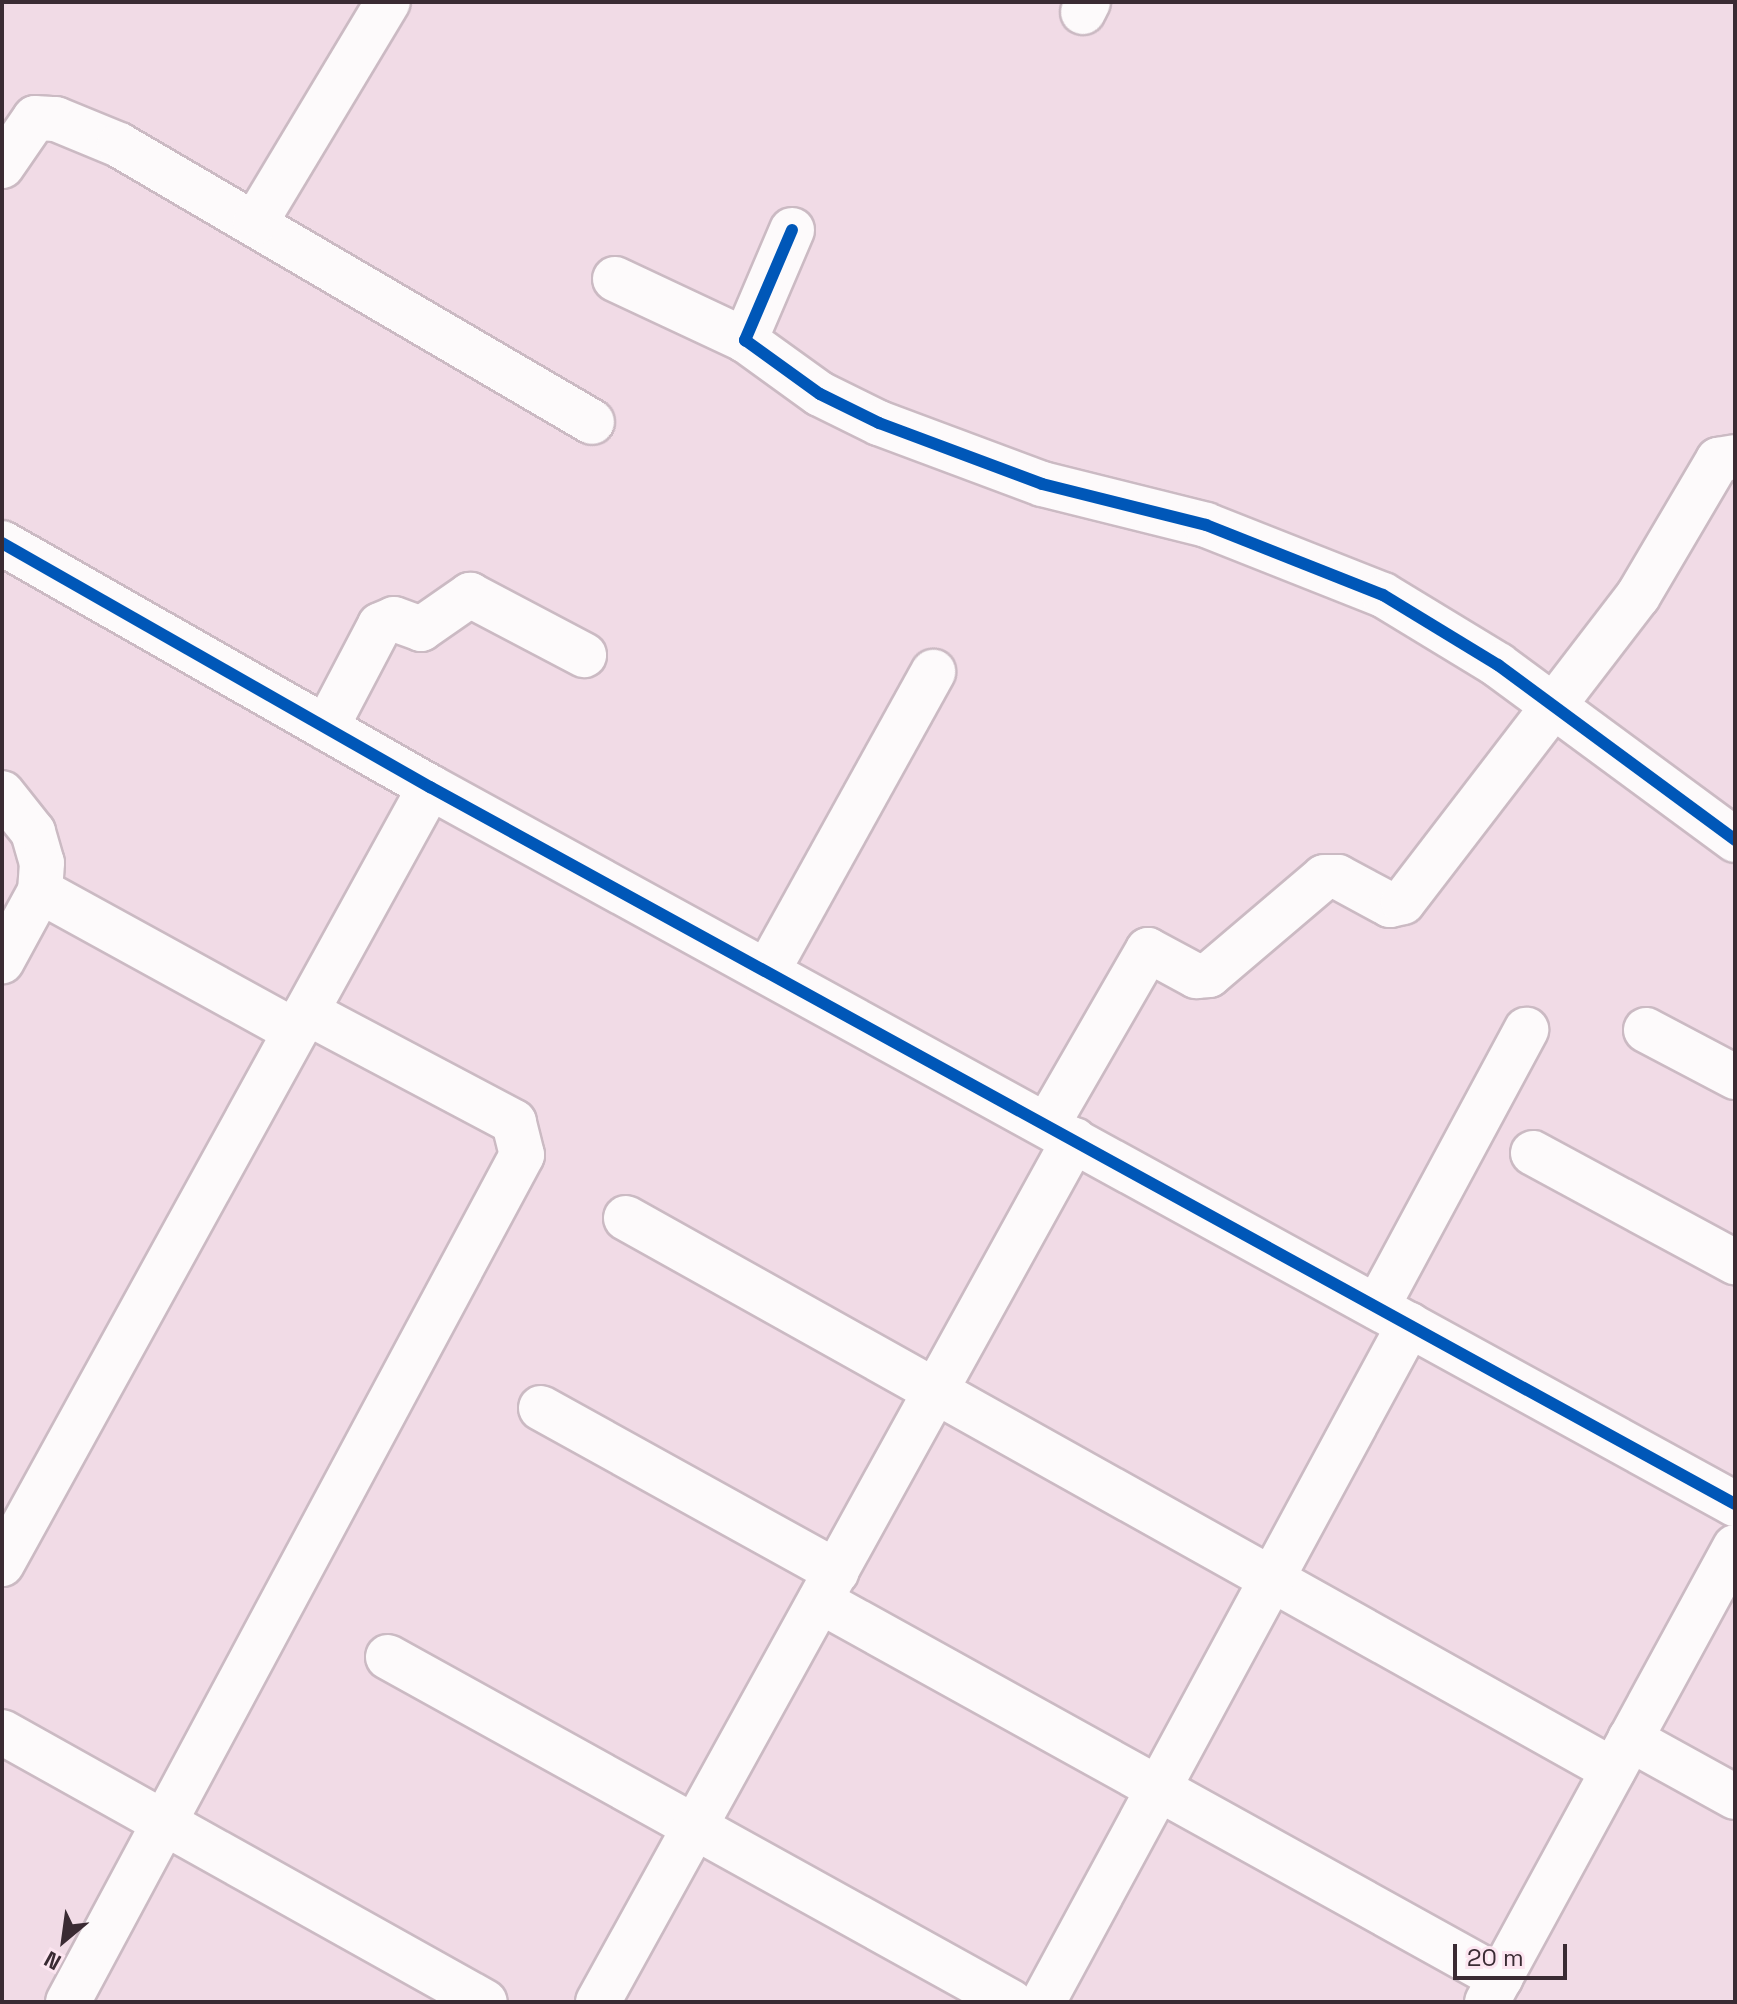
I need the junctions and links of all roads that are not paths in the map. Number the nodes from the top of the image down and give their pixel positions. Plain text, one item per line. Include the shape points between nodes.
1 (388, 2) edge
2 (6, 148) edge
3 (255, 223) junction
4 (792, 230) dead end
5 (615, 279) dead end
6 (745, 340) junction
7 (592, 422) dead end
8 (1735, 457) edge
9 (2, 543) edge
10 (584, 655) dead end
11 (933, 672) dead end
12 (1556, 710) junction
13 (326, 728) junction
14 (430, 787) junction
15 (2, 793) edge
16 (1735, 840) edge
17 (40, 891) junction
18 (2, 961) edge
19 (768, 970) junction
20 (301, 1022) junction
21 (1526, 1030) dead end
22 (1646, 1030) dead end
23 (1735, 1077) edge
24 (1060, 1132) junction
25 (1533, 1153) dead end
26 (626, 1218) dead end
27 (1735, 1262) edge
28 (1393, 1316) junction
29 (936, 1393) junction
30 (541, 1408) dead end
31 (1735, 1504) edge
32 (1735, 1547) edge
33 (2, 1564) edge
34 (1271, 1580) junction
35 (828, 1586) junction
36 (388, 1657) dead end
37 (2, 1732) edge
38 (1622, 1755) junction
39 (1159, 1786) junction
40 (1735, 1797) edge
41 (165, 1822) junction
42 (694, 1828) junction
43 (1494, 1990) edge
44 (68, 2002) edge
45 (485, 2002) edge
46 (598, 2002) edge
47 (1011, 2002) edge
48 (1043, 2002) edge

1 - 3 street
2 - 3 street via 35,118 56,119 143,155
3 - 7 street
4 - 6 street
5 - 6 street
6 - 12 street via 820,394 879,423 1042,484 1206,525 1383,595 1498,665
8 - 12 street via 1718,460 1638,596
9 - 13 street
10 - 13 street via 470,595 421,629 394,619 380,625
11 - 19 street
12 - 16 street
12 - 24 street via 1403,902 1390,905 1338,877 1324,877 1209,975 1196,976 1148,950
13 - 14 street
14 - 19 street
14 - 20 street
15 - 17 street via 33,832 42,863
17 - 18 street
17 - 20 street
19 - 24 street
20 - 33 street
20 - 41 street via 514,1122 522,1155
21 - 28 street
22 - 23 street
24 - 28 street
24 - 29 street
25 - 27 street
26 - 29 street
28 - 31 street
28 - 34 street
29 - 34 street
29 - 35 street
30 - 35 street
32 - 38 street
34 - 38 street
34 - 39 street
35 - 39 street
35 - 42 street
36 - 42 street
37 - 41 street
38 - 40 street
38 - 43 street
39 - 43 street
39 - 48 street
41 - 44 street
41 - 45 street
42 - 46 street
42 - 47 street

